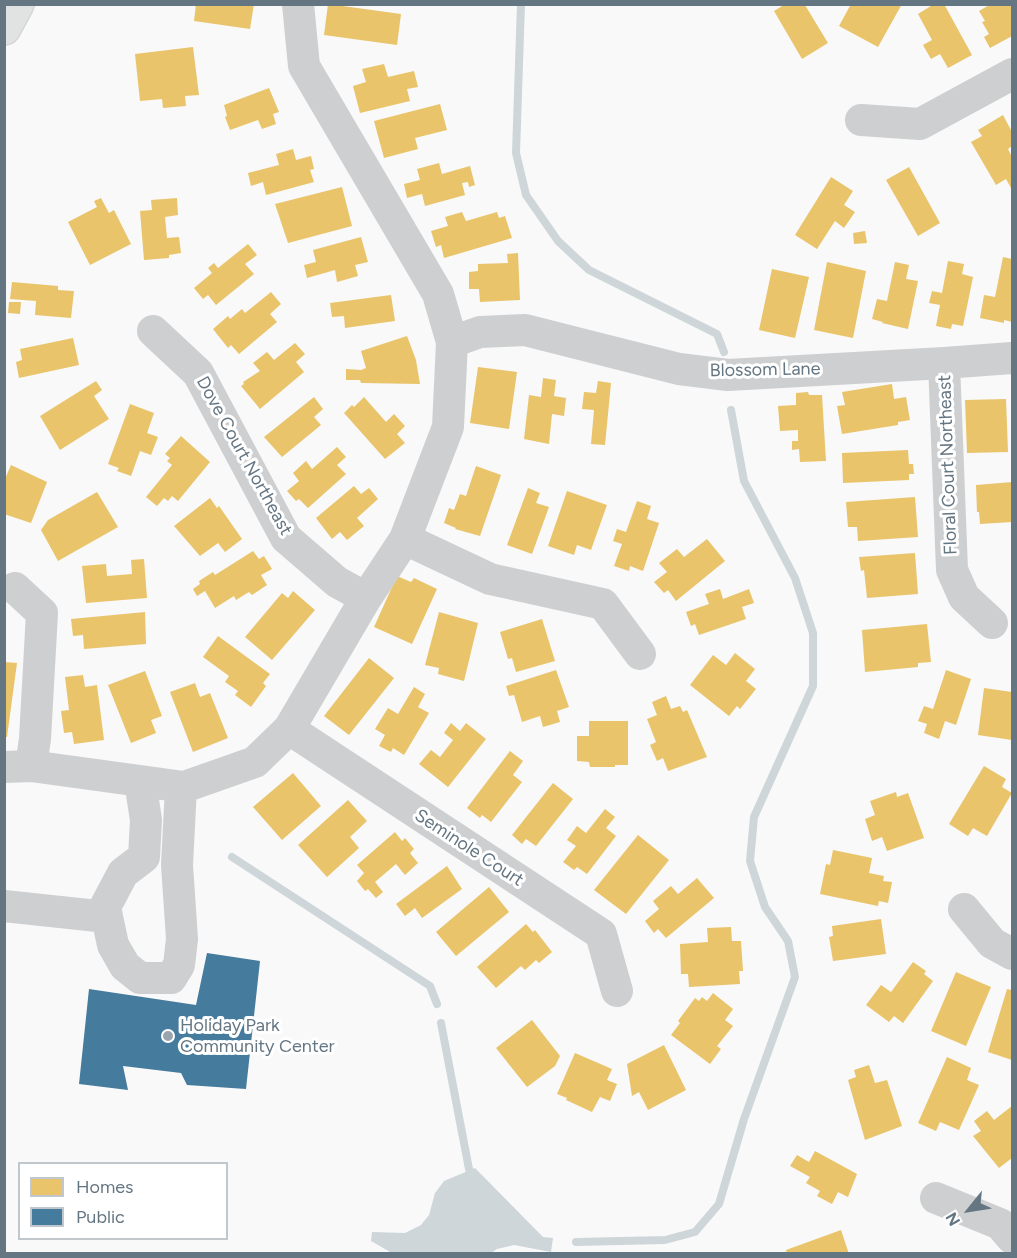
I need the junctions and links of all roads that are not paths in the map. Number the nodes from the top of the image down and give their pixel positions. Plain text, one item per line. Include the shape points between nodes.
1 (17, 4) edge
2 (298, 4) edge
3 (4, 28) edge
4 (1012, 74) edge
5 (861, 120) dead end
6 (153, 331) dead end
7 (452, 342) junction
8 (1012, 358) edge
9 (944, 363) junction
10 (405, 539) junction
11 (15, 588) dead end
12 (366, 598) junction
13 (992, 623) dead end
14 (640, 654) dead end
15 (289, 729) junction
16 (18, 766) edge
17 (140, 781) junction
18 (181, 787) junction
19 (144, 857) junction
20 (177, 870) junction
21 (4, 906) edge
22 (964, 909) dead end
23 (107, 917) junction
24 (1012, 954) edge
25 (617, 991) dead end
26 (936, 1198) dead end
27 (1012, 1238) edge

1 - 3 highway
2 - 7 street via 304,66 438,294
4 - 5 street via 920,124
6 - 12 street, Dove Court Northeast via 198,373 286,538 337,582
7 - 9 street, Blossom Lane via 480,332 525,330 679,369 728,375
7 - 10 street via 448,427
8 - 9 street, Blossom Lane
9 - 13 street, Floral Court Northeast via 952,570 963,597
10 - 12 street
10 - 14 street via 490,579 603,604
11 - 16 street via 42,613 35,739
12 - 15 street
15 - 18 street via 255,762
15 - 25 street, Seminole Court via 601,934
16 - 17 street
17 - 18 street
17 - 19 street via 146,820
18 - 20 street
19 - 20 street via 166,858
19 - 23 street via 123,873 105,907
20 - 23 street via 182,939 179,965 171,978 140,978 125,966 113,945
21 - 23 street
22 - 24 street via 992,943
26 - 27 street via 1000,1224

